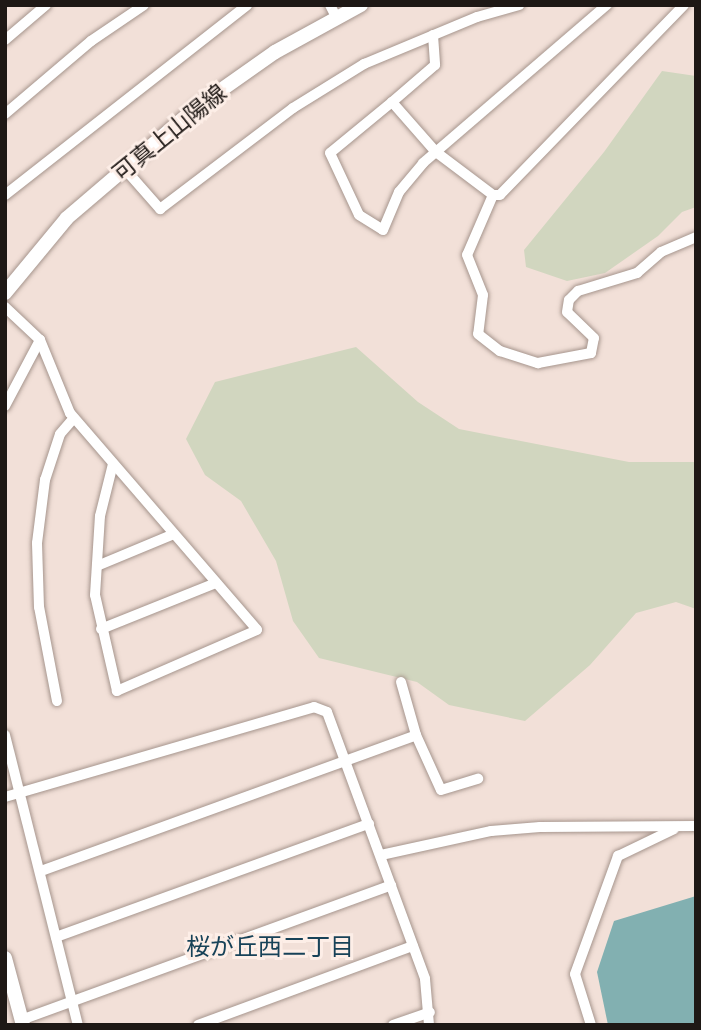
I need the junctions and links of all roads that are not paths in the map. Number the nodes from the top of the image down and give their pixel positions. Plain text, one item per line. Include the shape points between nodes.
1 (46, 5) edge
2 (144, 5) edge
3 (247, 5) edge
4 (361, 5) edge
5 (519, 5) edge
6 (607, 5) edge
7 (684, 5) edge
8 (333, 11) edge
9 (433, 35) junction
10 (5, 40) edge
11 (393, 102) junction
12 (5, 114) edge
13 (436, 152) junction
14 (124, 168) junction
15 (5, 195) edge
16 (493, 195) junction
17 (696, 237) edge
18 (5, 292) edge
19 (5, 307) edge
20 (40, 340) junction
21 (5, 406) edge
22 (74, 418) junction
23 (113, 464) junction
24 (173, 534) junction
25 (97, 566) junction
26 (216, 583) junction
27 (101, 629) junction
28 (401, 682) dead end
29 (57, 701) dead end
30 (5, 735) edge
31 (416, 735) junction
32 (347, 761) junction
33 (478, 779) dead end
34 (20, 793) junction
35 (5, 797) edge
36 (369, 824) junction
37 (696, 826) edge
38 (677, 828) junction
39 (381, 855) junction
40 (41, 871) junction
41 (391, 885) junction
42 (57, 937) junction
43 (413, 946) junction
44 (5, 957) edge
45 (72, 1002) junction
46 (430, 1012) junction
47 (22, 1023) edge
48 (78, 1025) edge
49 (198, 1025) edge
50 (393, 1025) edge
51 (429, 1025) edge
52 (592, 1025) edge

1 - 10 street
2 - 12 street via 91,41
3 - 15 street
4 - 8 main road, 可真上山陽線
5 - 9 street
6 - 13 street
7 - 16 street via 500,195
8 - 14 main road, 可真上山陽線 via 236,78
9 - 11 street via 435,65
9 - 14 street via 365,64 293,108 160,209
11 - 13 street
11 - 13 street via 330,153 359,215 383,230 400,192
13 - 16 street
14 - 18 main road, 可真上山陽線 via 67,218
16 - 17 street via 467,256 484,295 478,334 500,351 538,363 591,353 594,338 567,312 578,291 637,273 661,252
19 - 20 street
20 - 21 street
20 - 22 street
22 - 23 street
22 - 29 street via 60,434 45,480 37,543 39,607
23 - 24 street
23 - 25 street via 100,516
24 - 25 street
24 - 26 street
25 - 27 street
26 - 27 street
26 - 27 street via 257,630 117,691
28 - 31 street
30 - 34 street
31 - 32 street
31 - 33 street via 441,790
32 - 34 street via 327,712 314,707
32 - 36 street
32 - 40 street
34 - 35 street
34 - 40 street
36 - 39 street
36 - 42 street
37 - 38 street
38 - 39 street via 491,831
38 - 52 street via 618,856 575,974
39 - 41 street
40 - 42 street
41 - 43 street
41 - 45 street
42 - 45 street
43 - 46 street
43 - 49 street
44 - 47 main road
45 - 47 street
45 - 48 street
46 - 50 street
46 - 51 street

